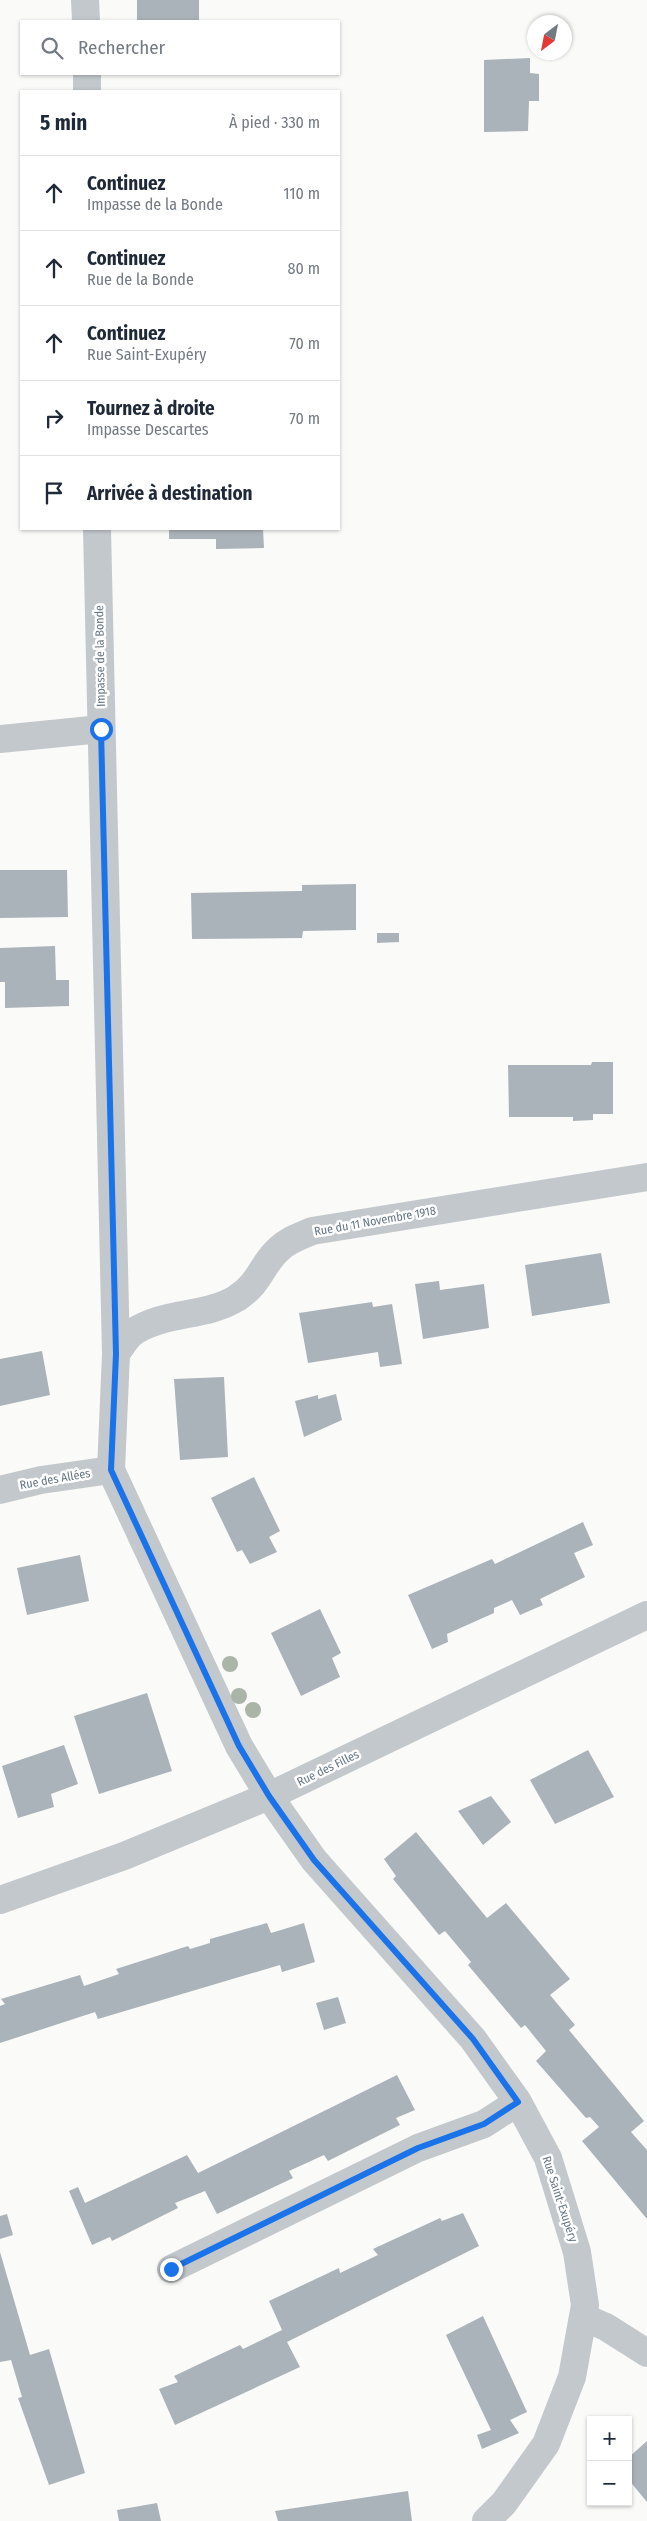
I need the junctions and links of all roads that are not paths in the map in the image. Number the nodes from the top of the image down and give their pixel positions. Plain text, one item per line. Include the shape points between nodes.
1 (85, 0) edge
2 (86, 20) edge
3 (87, 75) edge
4 (87, 90) edge
5 (97, 530) edge
6 (101, 729) junction
7 (0, 738) edge
8 (647, 1177) edge
9 (116, 1354) junction
10 (111, 1470) junction
11 (0, 1490) edge
12 (647, 1615) edge
13 (269, 1796) junction
14 (0, 1900) edge
15 (518, 2102) junction
16 (171, 2269) dead end
17 (583, 2317) junction
18 (647, 2353) edge
19 (486, 2521) edge

1 - 2 street
3 - 4 street
5 - 6 street, Impasse de la Bonde
6 - 7 street
6 - 9 street, Impasse de la Bonde
8 - 9 street, Rue du 11 Novembre 1918 via 312,1231 280,1248 270,1258 261,1276 235,1299 216,1307 149,1322 130,1334
9 - 10 street, Impasse de la Bonde
10 - 11 street, Rue des Allées via 41,1480
10 - 13 street, Rue Saint-Exupéry via 239,1746
12 - 13 street, Rue des Filles
13 - 14 street, Rue des Filles via 124,1856
13 - 15 street, Rue Saint-Exupéry via 314,1860 473,2039
15 - 16 street via 484,2124 418,2148
15 - 17 street, Rue Saint-Exupéry via 548,2158 577,2252 585,2305
17 - 18 street via 606,2327
17 - 19 street, Rue Saint-Exupéry via 572,2377 546,2444 504,2503

